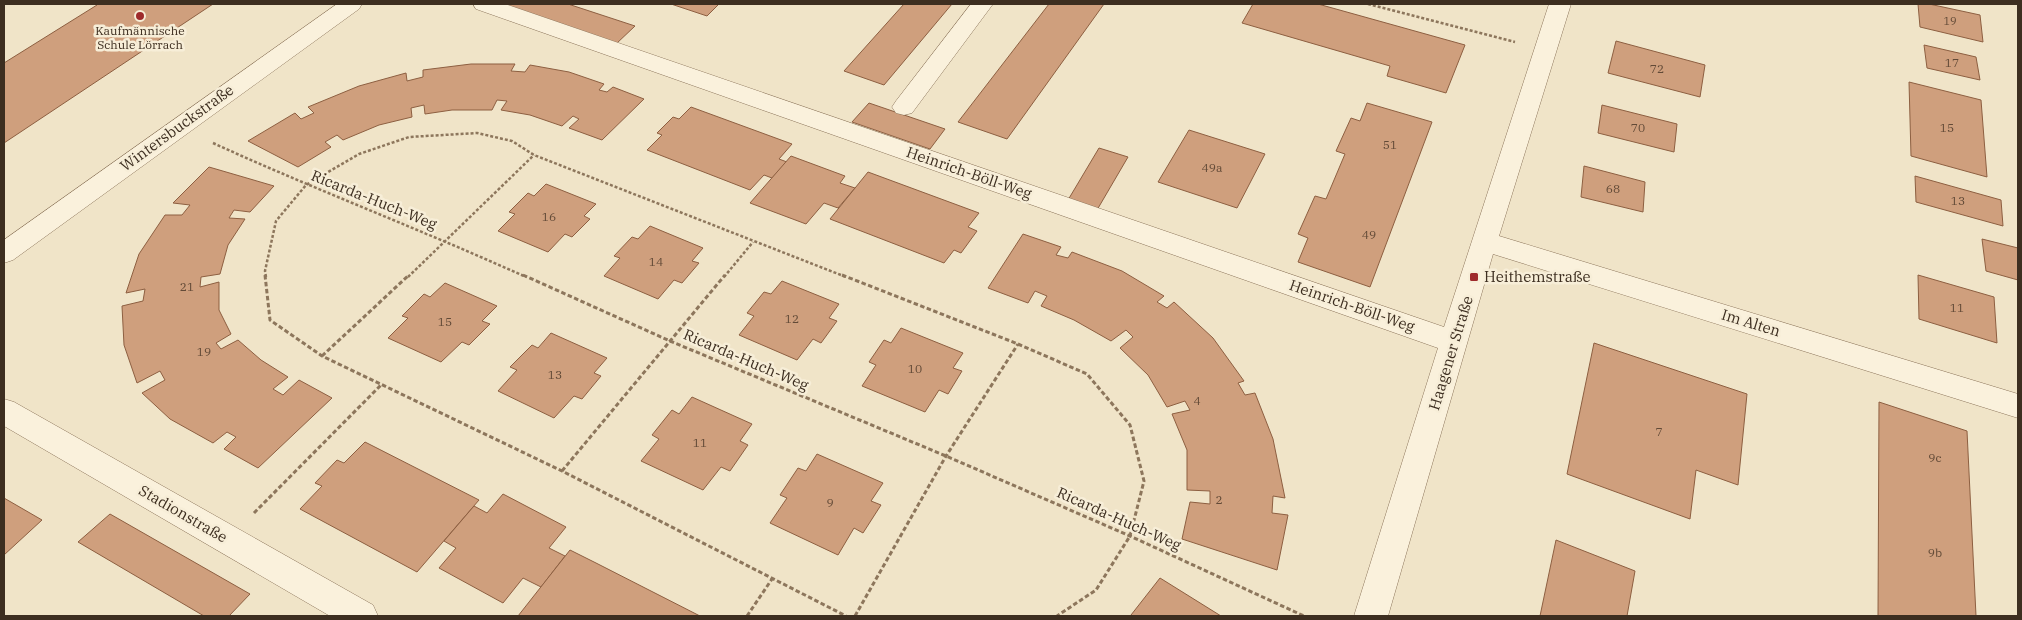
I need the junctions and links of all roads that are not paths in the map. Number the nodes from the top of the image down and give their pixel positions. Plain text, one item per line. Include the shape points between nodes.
1 (351, 4) edge
2 (484, 4) edge
3 (982, 4) edge
4 (1552, 6) edge
5 (904, 107) dead end
6 (1484, 241) junction
7 (4, 253) edge
8 (1454, 342) junction
9 (2018, 406) edge
10 (4, 411) edge
11 (362, 616) edge
12 (1371, 616) edge

1 - 7 street, Wintersbuckstraße
2 - 8 street, Heinrich-Böll-Weg
3 - 5 street
4 - 6 street, Haagener Straße via 1545,50
6 - 8 street, Haagener Straße
6 - 9 street, Im Alten
8 - 12 street, Haagener Straße
10 - 11 street, Stadionstraße

